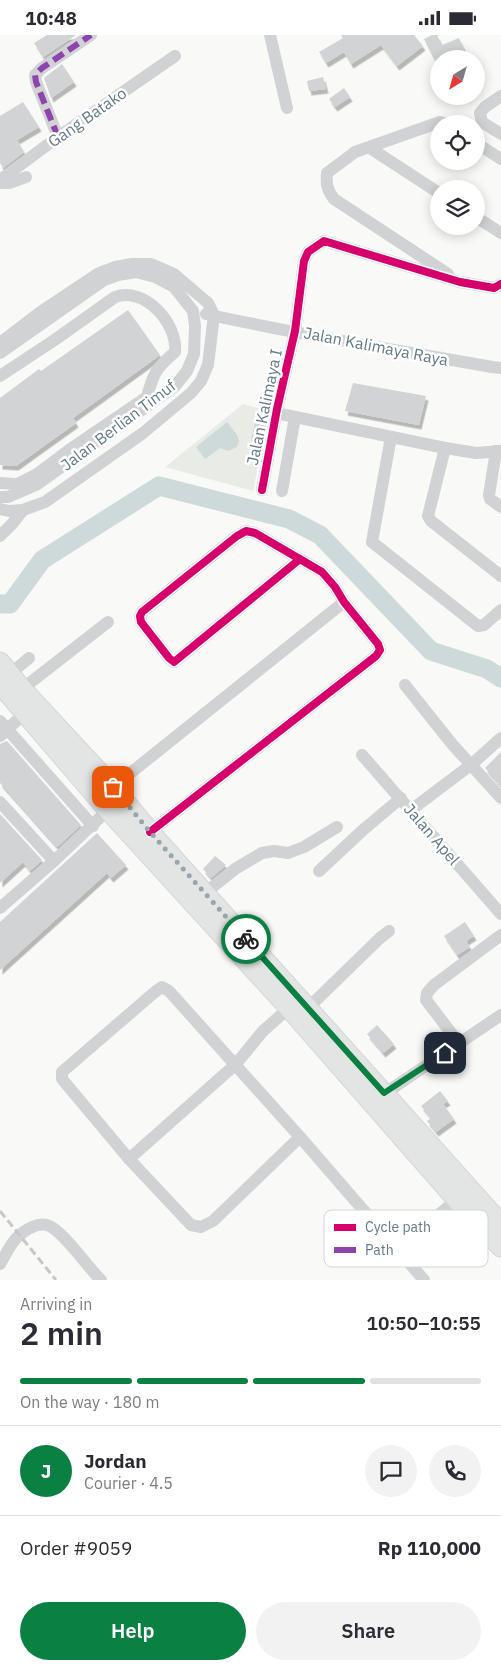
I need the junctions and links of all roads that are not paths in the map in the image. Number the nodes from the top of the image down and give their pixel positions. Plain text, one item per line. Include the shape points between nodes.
1 (91, 35) edge
2 (270, 35) edge
3 (175, 56) dead end
4 (501, 96) edge
5 (287, 108) dead end
6 (430, 126) edge
7 (501, 134) edge
8 (58, 137) junction
9 (370, 147) junction
10 (485, 149) edge
11 (501, 159) edge
12 (26, 177) dead end
13 (0, 182) edge
14 (430, 187) edge
15 (485, 223) edge
16 (501, 233) edge
17 (460, 281) junction
18 (501, 285) edge
19 (193, 311) junction
20 (214, 315) junction
21 (294, 331) junction
22 (0, 343) edge
23 (0, 353) edge
24 (501, 367) edge
25 (0, 376) edge
26 (276, 413) junction
27 (295, 417) junction
28 (391, 437) junction
29 (445, 449) junction
30 (499, 451) edge
31 (0, 483) edge
32 (262, 490) dead end
33 (282, 491) dead end
34 (0, 497) edge
35 (501, 507) edge
36 (0, 509) edge
37 (23, 510) junction
38 (0, 535) edge
39 (300, 559) junction
40 (501, 576) edge
41 (344, 602) junction
42 (501, 610) edge
43 (108, 622) dead end
44 (29, 659) dead end
45 (3, 674) edge
46 (405, 685) dead end
47 (22, 689) junction
48 (30, 719) junction
49 (2, 729) edge
50 (501, 739) edge
51 (17, 740) junction
52 (362, 755) dead end
53 (472, 764) junction
54 (117, 784) junction
55 (401, 798) junction
56 (501, 798) edge
57 (0, 801) edge
58 (411, 810) junction
59 (99, 819) junction
60 (337, 827) dead end
61 (150, 832) junction
62 (54, 861) junction
63 (319, 871) dead end
64 (205, 893) junction
65 (0, 908) edge
66 (501, 915) edge
67 (389, 931) dead end
68 (501, 935) edge
69 (288, 1008) junction
70 (307, 1009) junction
71 (501, 1015) edge
72 (458, 1045) junction
73 (236, 1064) junction
74 (378, 1097) junction
75 (300, 1137) junction
76 (129, 1159) junction
77 (457, 1201) junction
78 (364, 1210) edge
79 (446, 1210) edge
80 (466, 1210) edge
81 (487, 1210) edge
82 (488, 1211) edge
83 (501, 1224) edge
84 (488, 1233) edge
85 (501, 1247) edge
86 (0, 1264) edge
87 (413, 1267) edge
88 (101, 1280) edge
89 (424, 1280) edge

1 - 8 street via 35,75
2 - 5 street
3 - 8 street, Gang Batako
4 - 7 street via 480,113 482,122
6 - 9 street
8 - 13 street, Gang Batako
9 - 14 street
9 - 17 street via 355,152 327,173 327,189 334,199
10 - 11 street
12 - 13 street via 10,183
15 - 16 street
17 - 18 street via 494,287
17 - 21 street, Jalan Kalimaya I via 324,241 308,252 304,261
19 - 20 street, Jalan Kalimaya Raya
19 - 23 street via 174,287 155,277 136,272 118,275 104,280
19 - 34 street, Jalan Berlian Timuf via 194,353 187,371 175,386 36,485 8,497
20 - 21 street, Jalan Kalimaya Raya
20 - 22 street via 208,303 174,274 152,264 132,264 99,273
20 - 37 street via 208,365 191,393 143,433 45,502
21 - 24 street, Jalan Kalimaya Raya
21 - 26 street, Jalan Kalimaya I
25 - 31 street via 122,294 142,299 156,309 164,316 175,338 176,352 153,375 147,397 37,474 17,484
26 - 27 street
26 - 32 street, Jalan Kalimaya I
27 - 28 street
27 - 33 street
28 - 29 street
28 - 42 street via 372,542 478,625 484,625
29 - 30 street via 476,453
29 - 40 street via 428,516
30 - 35 street via 489,495
36 - 37 street
37 - 38 street
39 - 39 street via 246,531 142,612 141,622 168,658 174,661
39 - 41 street via 322,572
41 - 54 street
41 - 61 street via 378,644 380,650 376,656
43 - 47 street
44 - 45 street
45 - 47 highway
45 - 48 highway
46 - 53 street
47 - 54 highway
48 - 49 street
48 - 51 street
48 - 59 highway
49 - 51 street
50 - 53 street
51 - 59 street
52 - 55 street, Jalan Apel
53 - 56 street
53 - 58 street
54 - 61 highway
55 - 58 street, Jalan Apel
55 - 63 street
57 - 62 street
58 - 66 street, Jalan Apel
59 - 62 street
59 - 69 highway
60 - 64 street via 288,853 262,853
61 - 64 highway
62 - 65 street
64 - 70 highway
67 - 70 street
68 - 72 street via 427,993 426,1000
69 - 73 street
69 - 74 highway
70 - 74 highway
71 - 72 street
72 - 74 street
73 - 75 street
73 - 76 street
73 - 76 street via 162,987 62,1072 67,1086
74 - 77 highway
74 - 81 highway
75 - 76 street via 213,1221 201,1227 191,1225
75 - 78 street
77 - 79 street
77 - 80 highway
82 - 83 highway
84 - 85 highway
86 - 88 street via 17,1238 35,1225 46,1224
87 - 89 street

